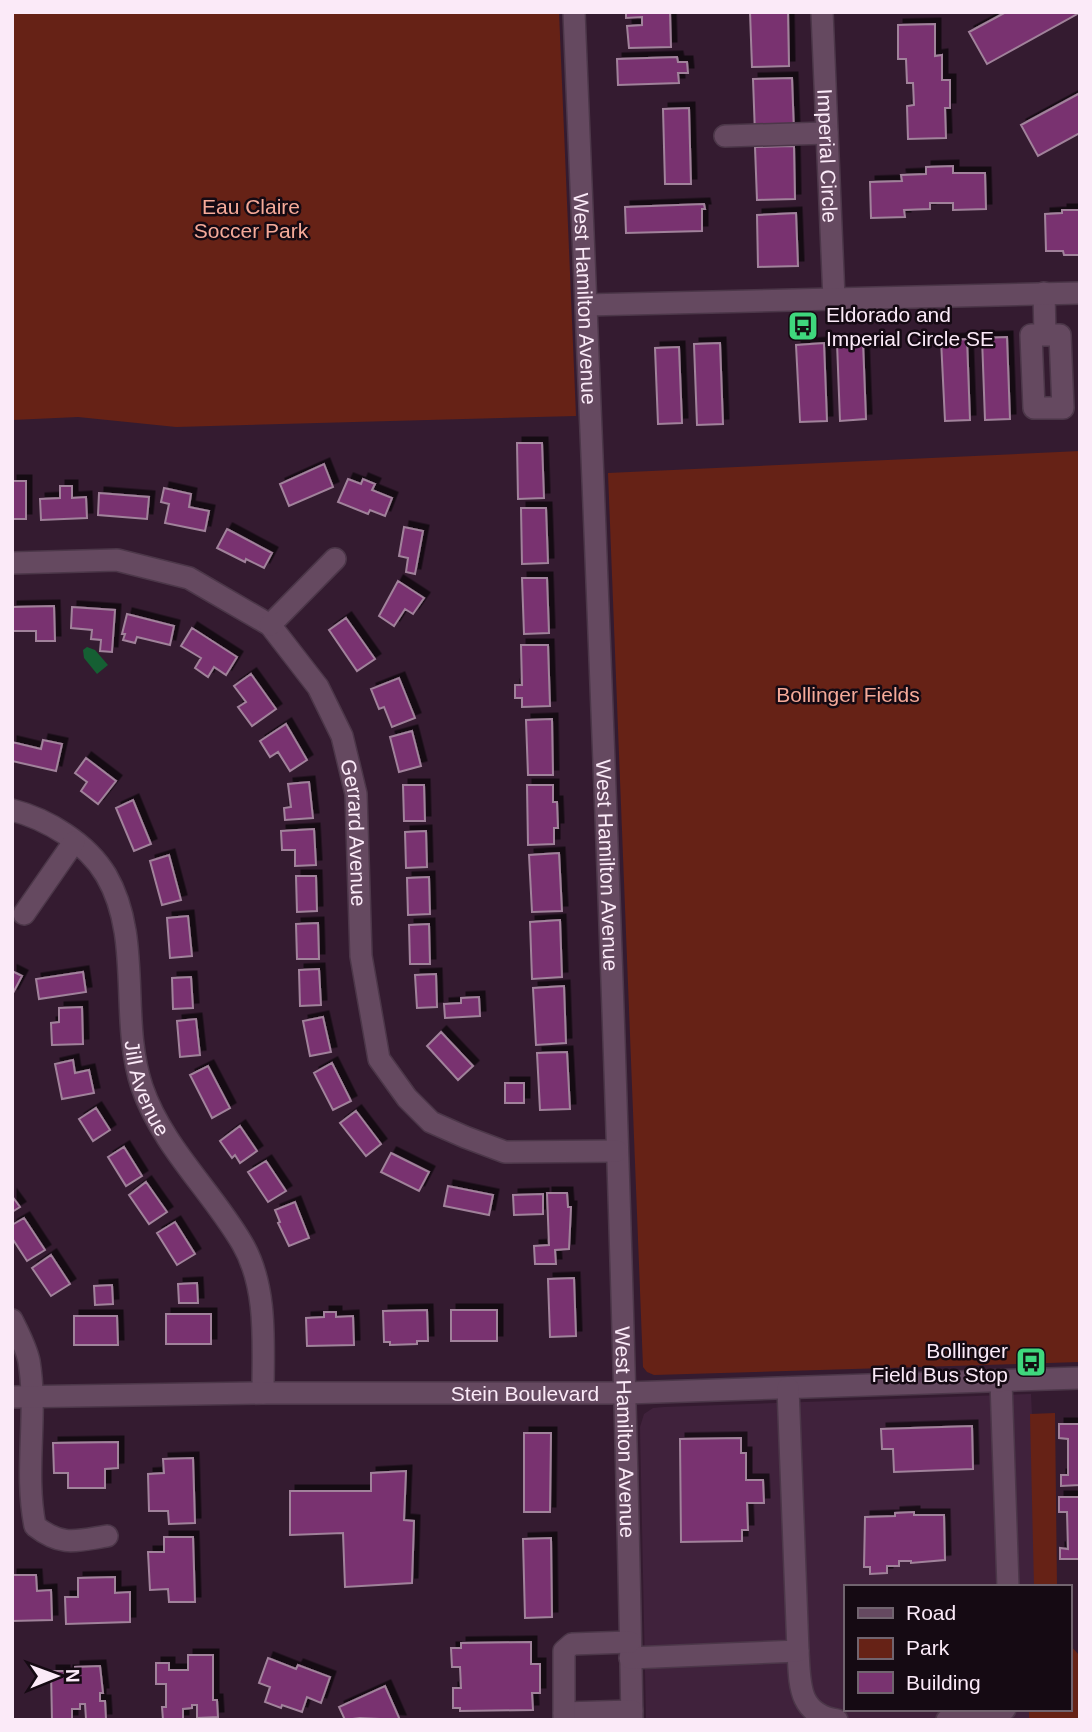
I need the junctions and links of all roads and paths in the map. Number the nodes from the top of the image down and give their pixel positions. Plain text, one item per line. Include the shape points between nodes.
1 (574, 12) edge
2 (822, 12) edge
3 (827, 133) junction
4 (725, 136) dead end
5 (1044, 293) junction
6 (1080, 293) edge
7 (834, 299) junction
8 (586, 305) junction
9 (1045, 335) dead end
10 (335, 559) dead end
11 (12, 563) edge
12 (270, 625) junction
13 (12, 810) edge
14 (74, 842) junction
15 (24, 914) dead end
16 (617, 1151) junction
17 (12, 1320) edge
18 (1080, 1378) edge
19 (1001, 1381) junction
20 (788, 1388) junction
21 (263, 1393) junction
22 (625, 1393) junction
23 (21, 1397) edge
24 (107, 1536) dead end
25 (1009, 1585) edge
26 (630, 1650) junction
27 (798, 1651) junction
28 (632, 1715) edge
29 (564, 1716) edge
30 (999, 1716) edge
31 (837, 1720) edge
32 (947, 1720) edge

1 - 8 street, West Hamilton Avenue
2 - 3 street, Imperial Circle
3 - 4 street
3 - 7 street, Imperial Circle
5 - 6 street
5 - 7 street
5 - 9 street
7 - 8 street
8 - 16 street, West Hamilton Avenue
10 - 12 street
11 - 12 street, Gerrard Avenue via 117,560 189,578
12 - 16 street, Gerrard Avenue via 318,687 342,736 356,794 361,956 379,1059 431,1122 465,1137 505,1152
13 - 14 street, Jill Avenue via 56,827
14 - 15 street
14 - 21 street, Jill Avenue via 105,873 122,912 132,1047 142,1088 158,1122 243,1244 258,1286
16 - 22 street, West Hamilton Avenue
17 - 23 street via 29,1358
18 - 19 street, Stein Boulevard
19 - 20 street, Stein Boulevard
19 - 25 street
20 - 22 street, Stein Boulevard
20 - 27 street
21 - 22 street, Stein Boulevard
21 - 23 street, Stein Boulevard
22 - 26 street, West Hamilton Avenue
23 - 24 street via 35,1526 50,1538 71,1542
26 - 27 street
26 - 28 street, West Hamilton Avenue
26 - 29 street via 572,1644 564,1651
27 - 31 street via 801,1693 819,1714
28 - 29 street
30 - 32 street

